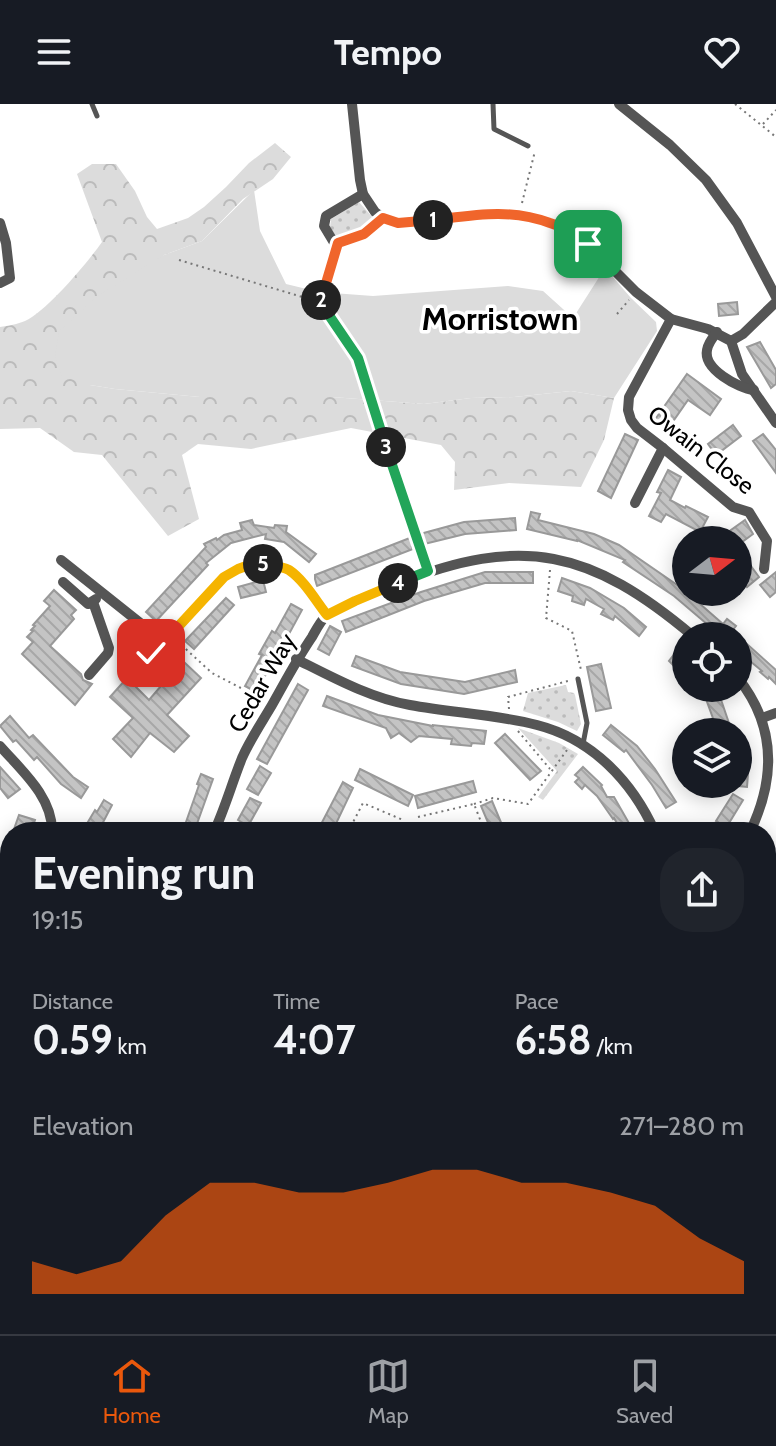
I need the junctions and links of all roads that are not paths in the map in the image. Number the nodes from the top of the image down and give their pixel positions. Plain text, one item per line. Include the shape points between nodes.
1 (92, 104) edge
2 (352, 104) edge
3 (493, 104) edge
4 (619, 104) edge
5 (97, 116) dead end
6 (528, 146) road end
7 (363, 194) junction
8 (383, 218) junction
9 (0, 223) edge
10 (0, 283) edge
11 (776, 299) edge
12 (671, 319) junction
13 (717, 332) junction
14 (731, 341) junction
15 (754, 390) junction
16 (776, 423) edge
17 (663, 448) junction
18 (635, 503) dead end
19 (61, 560) dead end
20 (764, 569) dead end
21 (63, 582) dead end
22 (103, 592) junction
23 (93, 602) junction
24 (327, 615) junction
25 (676, 622) edge
26 (167, 638) junction
27 (296, 659) junction
28 (89, 675) dead end
29 (152, 677) dead end
30 (578, 679) road end
31 (752, 698) edge
32 (776, 713) edge
33 (762, 718) junction
34 (579, 742) junction
35 (0, 746) edge
36 (51, 822) edge
37 (218, 822) edge
38 (650, 822) edge
39 (754, 822) edge

1 - 5 lane
2 - 7 street
3 - 6 lane via 494,129
4 - 11 street via 706,180 737,223
7 - 8 street
7 - 8 street via 326,216 324,226 333,241 364,234
8 - 12 street via 405,224 519,214 567,228
9 - 10 street via 10,278
11 - 14 street
12 - 13 street
12 - 17 street, Owain Close via 628,404 637,428
13 - 14 street
13 - 15 street via 706,351 711,366 740,387
14 - 15 street via 738,366
15 - 16 street
17 - 18 street
17 - 20 street, Owain Close via 733,507 749,512 767,541
19 - 22 street
21 - 23 street via 88,604
22 - 23 street
22 - 26 street
23 - 28 street via 109,648
24 - 25 street, Cedar Way via 463,561 551,557 623,584
24 - 26 street via 290,571 249,565 224,577
24 - 27 street, Cedar Way
26 - 29 lane via 146,661
27 - 34 street via 386,699 539,725
27 - 37 street, Cedar Way via 242,759
30 - 34 lane via 587,723
31 - 33 street
32 - 33 street
33 - 39 street via 769,779
34 - 38 street via 625,782
35 - 36 street via 42,796

